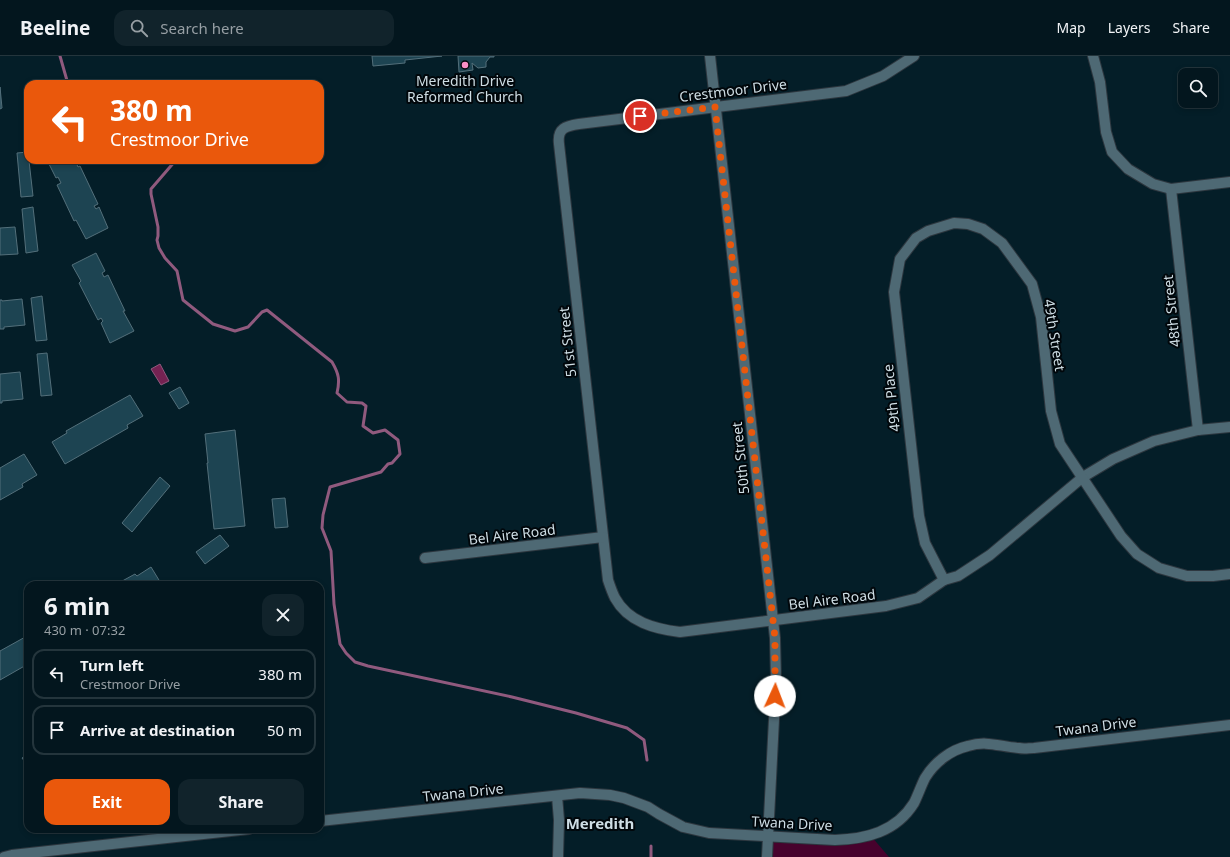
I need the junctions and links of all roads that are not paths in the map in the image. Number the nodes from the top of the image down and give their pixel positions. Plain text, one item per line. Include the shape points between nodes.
1 (710, 56) edge
2 (914, 56) edge
3 (1093, 56) edge
4 (715, 107) junction
5 (559, 144) joint
6 (1230, 182) edge
7 (1171, 189) junction
8 (939, 227) joint
9 (1230, 427) edge
10 (1198, 430) junction
11 (1083, 477) junction
12 (603, 537) junction
13 (426, 558) dead end
14 (1230, 574) edge
15 (944, 580) junction
16 (773, 620) junction
17 (1230, 725) edge
18 (557, 796) junction
19 (324, 821) edge
20 (213, 833) edge
21 (768, 837) junction
22 (4, 857) edge
23 (558, 857) edge
24 (767, 857) edge

1 - 4 street, 50th Street
2 - 4 street, Crestmoor Drive via 883,76 846,91
3 - 7 street via 1100,82 1106,132 1112,152 1128,168 1153,184
4 - 5 street, Crestmoor Drive via 571,125 560,132
4 - 16 street, 50th Street
5 - 12 street, 51st Street
6 - 7 street
7 - 10 street, 48th Street
8 - 11 street, 49th Street via 954,223 968,224 983,230 1002,243 1032,284 1041,317 1051,411 1060,444
8 - 15 street, 49th Place via 916,238 900,259 894,292 918,516 925,543
9 - 10 street, Bel Aire Road
10 - 11 street, Bel Aire Road via 1154,441 1113,459
11 - 14 street, 49th Street via 1121,536 1137,554 1159,568 1187,576
11 - 15 street, Bel Aire Road via 990,555 958,576
12 - 13 street, Bel Aire Road
12 - 16 street, Bel Aire Road via 608,580 616,599 629,614 647,625 680,632
15 - 16 street, Bel Aire Road via 918,598 886,606
16 - 21 street, 50th Street via 776,680
17 - 21 street, Twana Drive via 1034,748 994,743 967,746 942,758 932,768 905,815 883,831 871,836 850,839
18 - 19 street, Twana Drive
18 - 21 street, Twana Drive via 580,793 610,795 648,807 683,826 710,833
18 - 23 street
20 - 22 street
21 - 24 street, 50th Street

